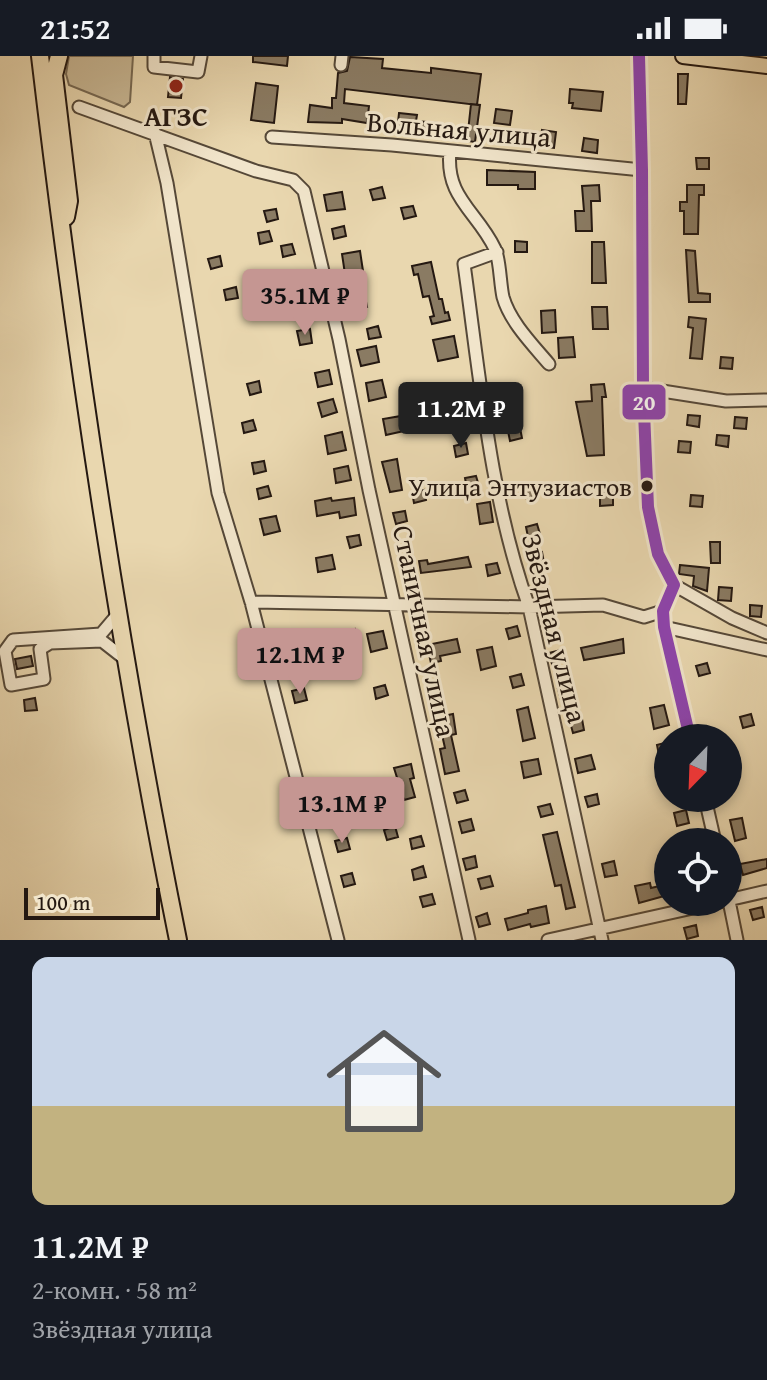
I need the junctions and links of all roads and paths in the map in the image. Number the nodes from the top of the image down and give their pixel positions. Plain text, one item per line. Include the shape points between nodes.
1 (43, 56) edge
2 (59, 56) edge
3 (154, 56) edge
4 (201, 56) edge
5 (639, 56) edge
6 (683, 56) edge
7 (767, 66) edge
8 (79, 107) dead end
9 (155, 133) junction
10 (272, 137) dead end
11 (450, 151) junction
12 (642, 170) junction
13 (66, 217) junction
14 (497, 252) junction
15 (549, 364) dead end
16 (643, 388) junction
17 (767, 400) edge
18 (674, 585) junction
19 (251, 602) junction
20 (395, 603) junction
21 (529, 607) junction
22 (663, 611) junction
23 (118, 614) junction
24 (664, 627) junction
25 (767, 633) edge
26 (767, 650) edge
27 (125, 659) junction
28 (687, 724) edge
29 (767, 891) edge
30 (742, 896) edge
31 (668, 916) edge
32 (732, 916) edge
33 (601, 934) edge
34 (181, 940) edge
35 (338, 940) edge
36 (469, 940) edge
37 (548, 940) edge
38 (737, 940) edge

1 - 13 highway
1 - 23 highway via 61,234
2 - 13 highway via 54,75 69,201
3 - 4 street via 154,67 198,72
5 - 12 street
6 - 7 main road
8 - 9 street
9 - 19 street via 218,493
9 - 20 street, Станичная улица via 293,180 304,191
10 - 11 street, Вольная улица
11 - 12 street, Вольная улица
11 - 14 street via 450,181
12 - 16 street
13 - 34 highway via 144,737
14 - 15 street via 505,303
14 - 21 street, Звёздная улица via 464,264 491,450 513,564
16 - 17 street via 726,401
16 - 18 street via 648,507 658,554
18 - 22 street
18 - 25 street
19 - 20 street
19 - 35 street
20 - 21 street
20 - 36 street, Станичная улица
21 - 22 street via 603,605 644,617
21 - 33 street, Звёздная улица
22 - 24 street
23 - 27 highway
23 - 27 street via 101,634 13,640 5,651 7,666 11,685 44,679 40,649 50,643 102,641
24 - 26 street
24 - 28 street
27 - 34 highway
29 - 30 street
31 - 33 street
32 - 38 street
33 - 37 street

